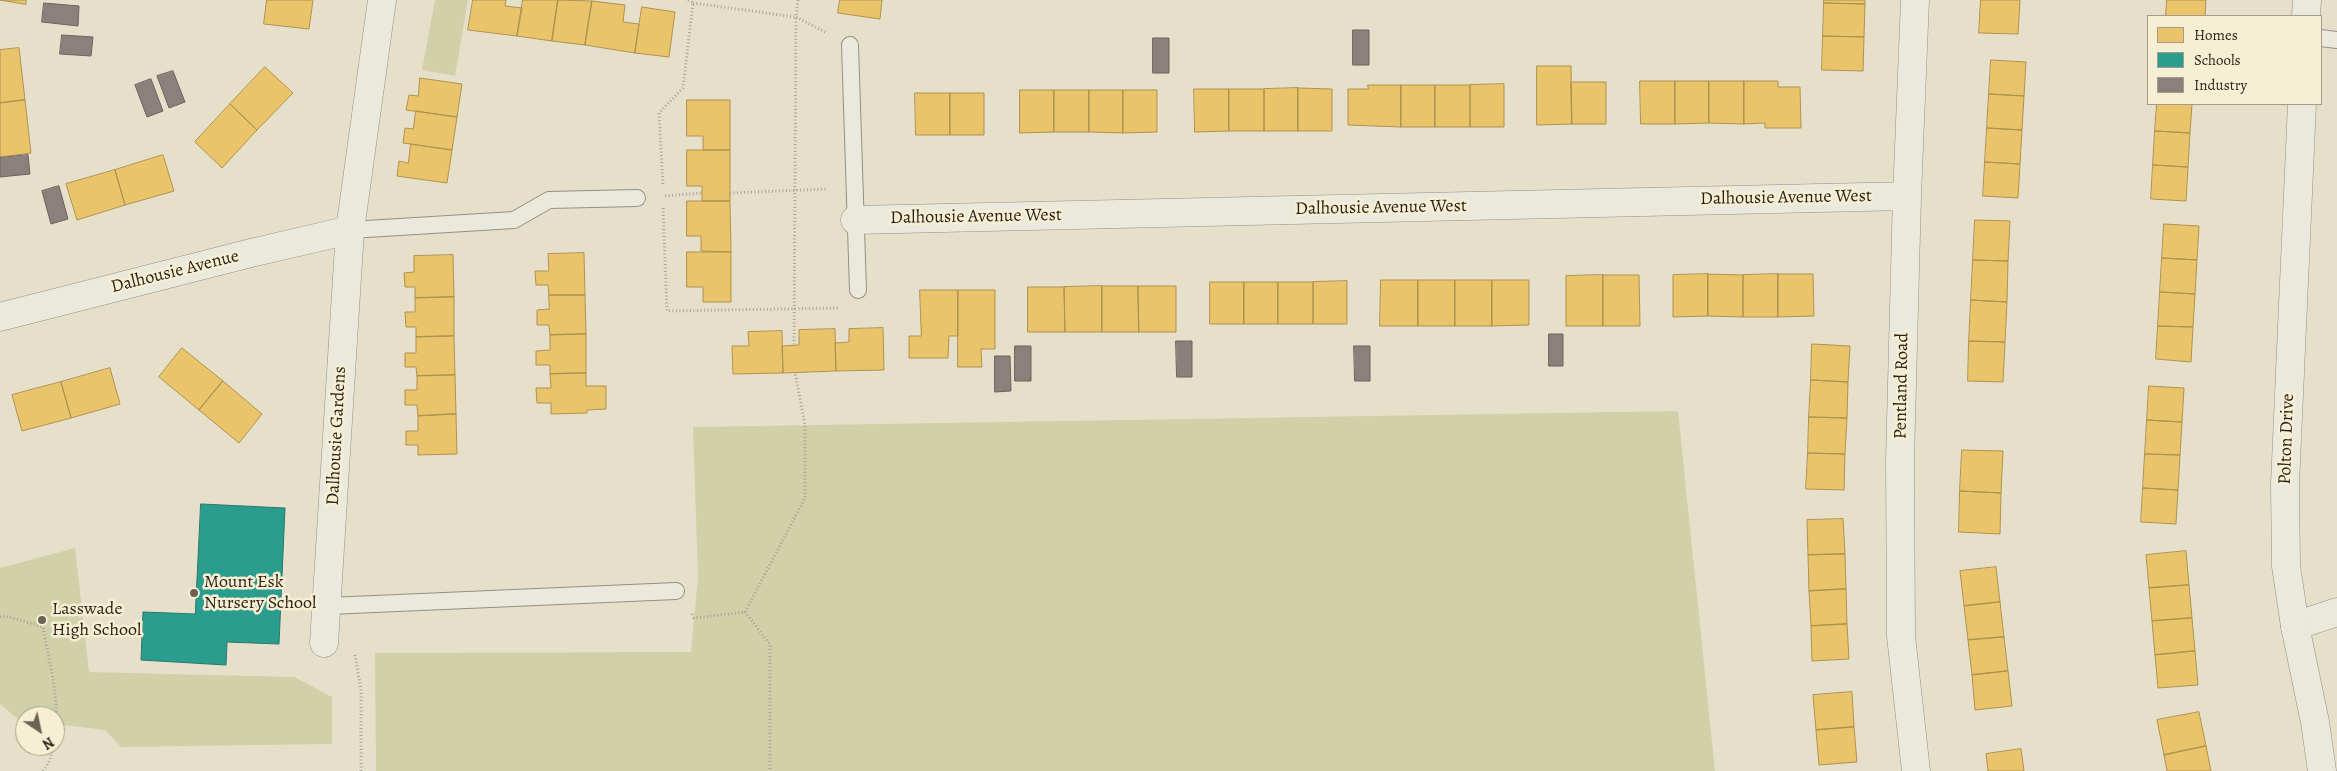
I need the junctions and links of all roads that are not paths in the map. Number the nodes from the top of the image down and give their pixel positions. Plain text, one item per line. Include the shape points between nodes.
1 (382, 0) edge
2 (1915, 0) edge
3 (2307, 0) edge
4 (2306, 15) edge
5 (2322, 38) edge
6 (2337, 40) edge
7 (850, 45) road end
8 (2302, 105) edge
9 (1907, 196) junction
10 (636, 198) dead end
11 (856, 220) junction
12 (350, 230) junction
13 (858, 290) road end
14 (0, 317) edge
15 (676, 591) road end
16 (337, 605) junction
17 (2337, 612) edge
18 (2295, 626) junction
19 (324, 643) dead end
20 (1916, 771) edge
21 (2322, 771) edge

1 - 12 street, Dalhousie Gardens
2 - 9 street, Pentland Road
3 - 4 street
5 - 6 lane
7 - 11 lane
8 - 18 street, Polton Drive via 2285,484 2286,566
9 - 11 street, Dalhousie Avenue West
9 - 20 street, Pentland Road via 1900,459 1901,636
10 - 12 lane via 549,200 514,220
11 - 13 lane
12 - 14 street, Dalhousie Avenue
12 - 16 street, Dalhousie Gardens
15 - 16 lane
16 - 19 street, Dalhousie Gardens
17 - 18 street
18 - 21 street, Polton Drive via 2316,722

